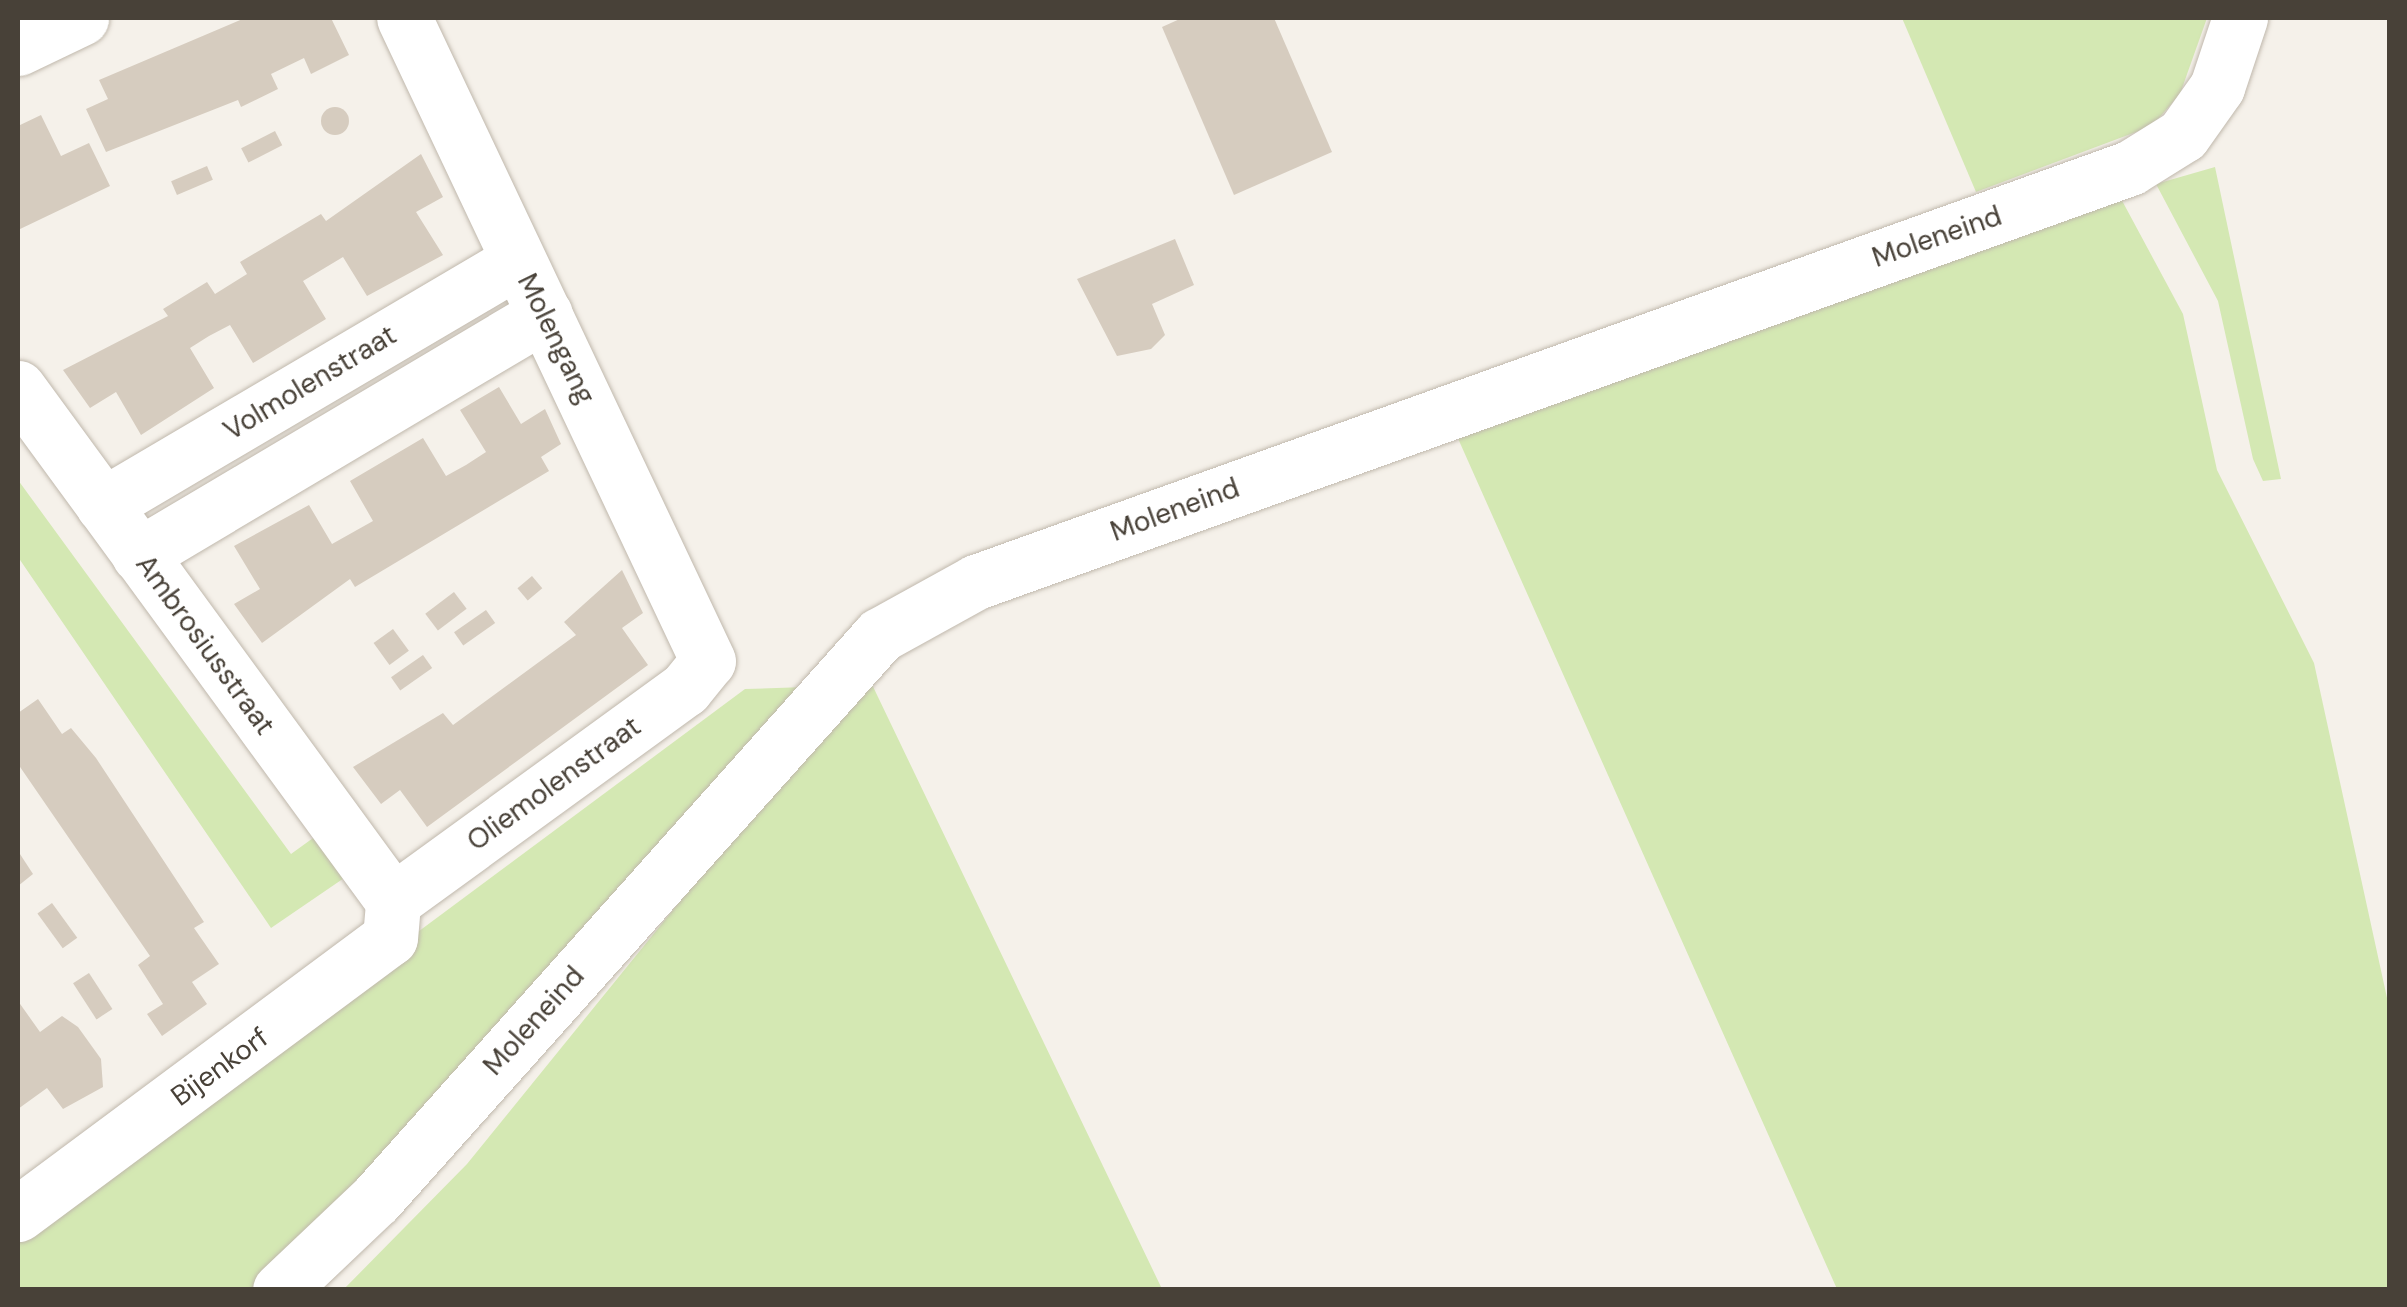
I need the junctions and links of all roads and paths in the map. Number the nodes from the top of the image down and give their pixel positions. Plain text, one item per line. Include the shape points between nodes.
1 (80, 18) edge
2 (404, 18) edge
3 (2240, 18) edge
4 (18, 48) edge
5 (517, 261) junction
6 (545, 314) junction
7 (18, 388) edge
8 (103, 505) junction
9 (139, 555) junction
10 (708, 661) joint
11 (394, 901) junction
12 (18, 1214) edge
13 (280, 1290) edge

1 - 4 street
2 - 5 street, Molengang
3 - 13 street, Moleneind via 2217,87 2183,136 2130,168 976,582 880,635 376,1199
5 - 6 street, Molengang
5 - 8 street, Volmolenstraat
6 - 9 street
6 - 10 street, Molengang
7 - 8 street, Ambrosiusstraat
8 - 9 street, Ambrosiusstraat
9 - 11 street, Ambrosiusstraat
10 - 11 street, Oliemolenstraat via 684,689
11 - 12 street, Bijenkorf via 390,938

